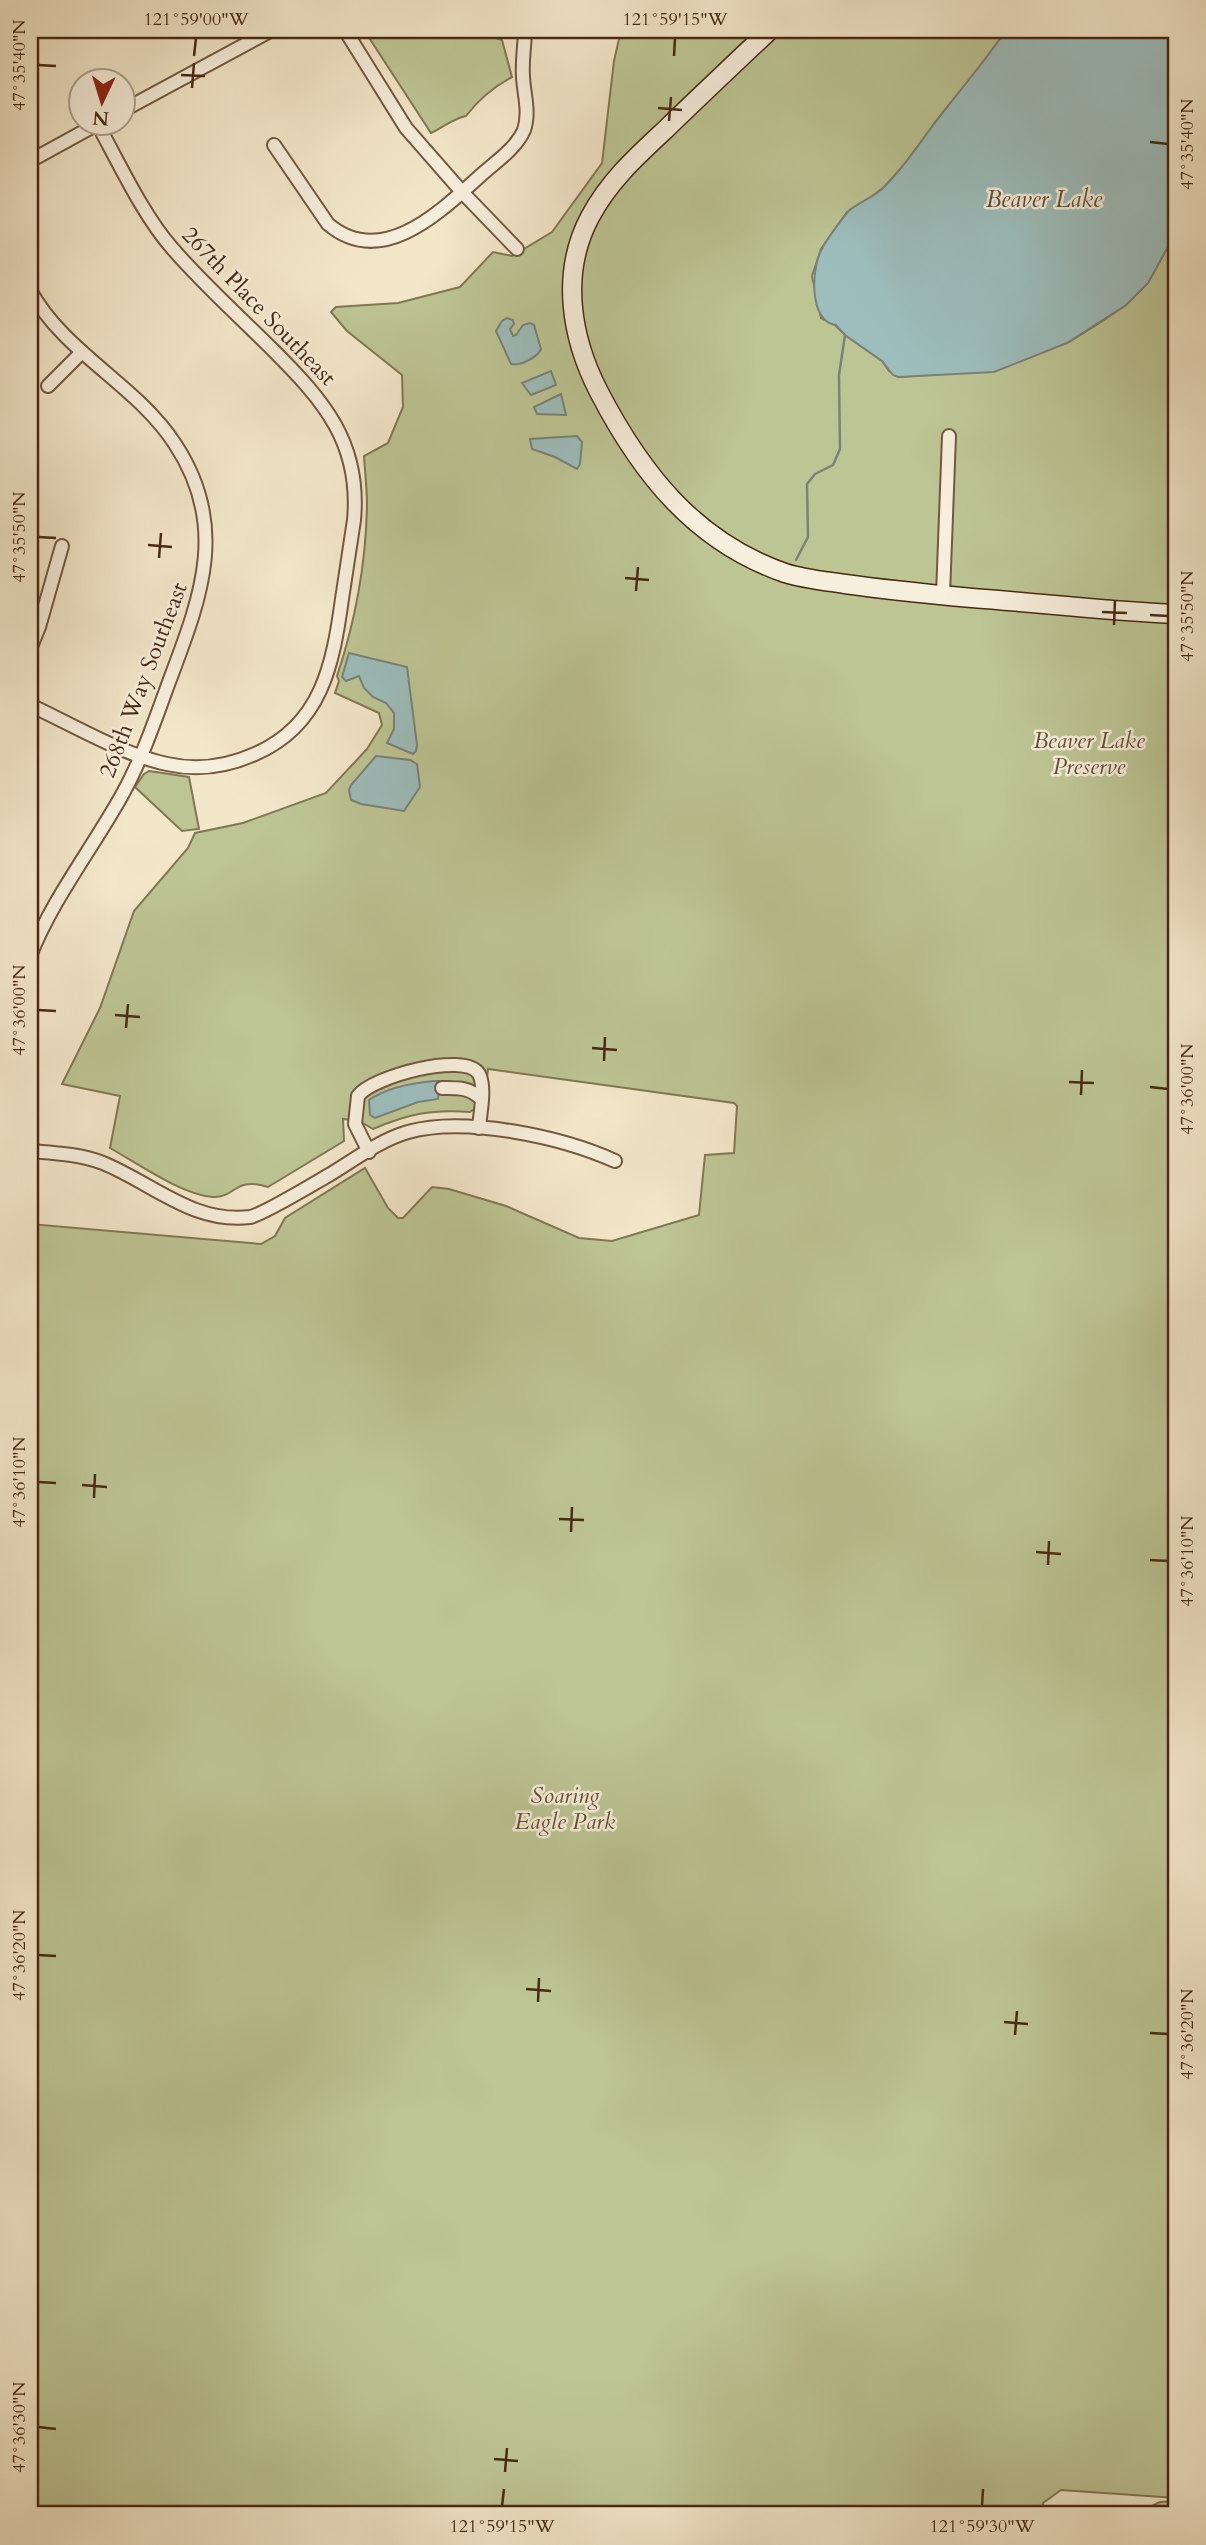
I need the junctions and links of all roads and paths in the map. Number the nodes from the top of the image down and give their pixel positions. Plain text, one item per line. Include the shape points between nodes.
1 (272, 30) edge
2 (345, 30) edge
3 (770, 30) edge
4 (525, 34) dead end
5 (136, 103) edge
6 (77, 136) edge
7 (106, 136) edge
8 (274, 145) dead end
9 (30, 161) edge
10 (462, 192) junction
11 (517, 249) dead end
12 (30, 290) edge
13 (82, 352) junction
14 (48, 386) dead end
15 (949, 436) dead end
16 (62, 546) dead end
17 (943, 595) junction
18 (1176, 614) edge
19 (30, 649) edge
20 (30, 705) edge
21 (141, 757) junction
22 (30, 956) edge
23 (442, 1088) dead end
24 (481, 1099) junction
25 (478, 1128) junction
26 (30, 1152) edge
27 (369, 1152) junction
28 (615, 1161) dead end

1 - 5 street
2 - 10 street via 406,128
3 - 17 street via 615,178 590,217 575,261 572,307 586,366 658,485 688,517 743,555 787,574
4 - 10 street via 525,126 516,143
6 - 9 street
7 - 21 street, 267th Place Southeast via 171,247 321,401 340,433 352,468 356,503 334,650 310,709 284,737 261,752 223,766 181,766
8 - 10 street via 328,224 349,237 378,239 411,232
10 - 11 street
12 - 13 street, 268th Way Southeast
13 - 14 street
13 - 21 street, 268th Way Southeast via 162,425 195,483 204,524 201,589
15 - 17 street
16 - 19 street
17 - 18 street
20 - 21 street, 267th Place Southeast
21 - 22 street, 268th Way Southeast
23 - 24 street via 464,1088
24 - 25 street
24 - 27 street via 478,1074 469,1067 412,1071 370,1085 358,1096 355,1124
25 - 27 street via 407,1132
25 - 28 street via 536,1136
26 - 27 street via 100,1162 197,1212 252,1217

